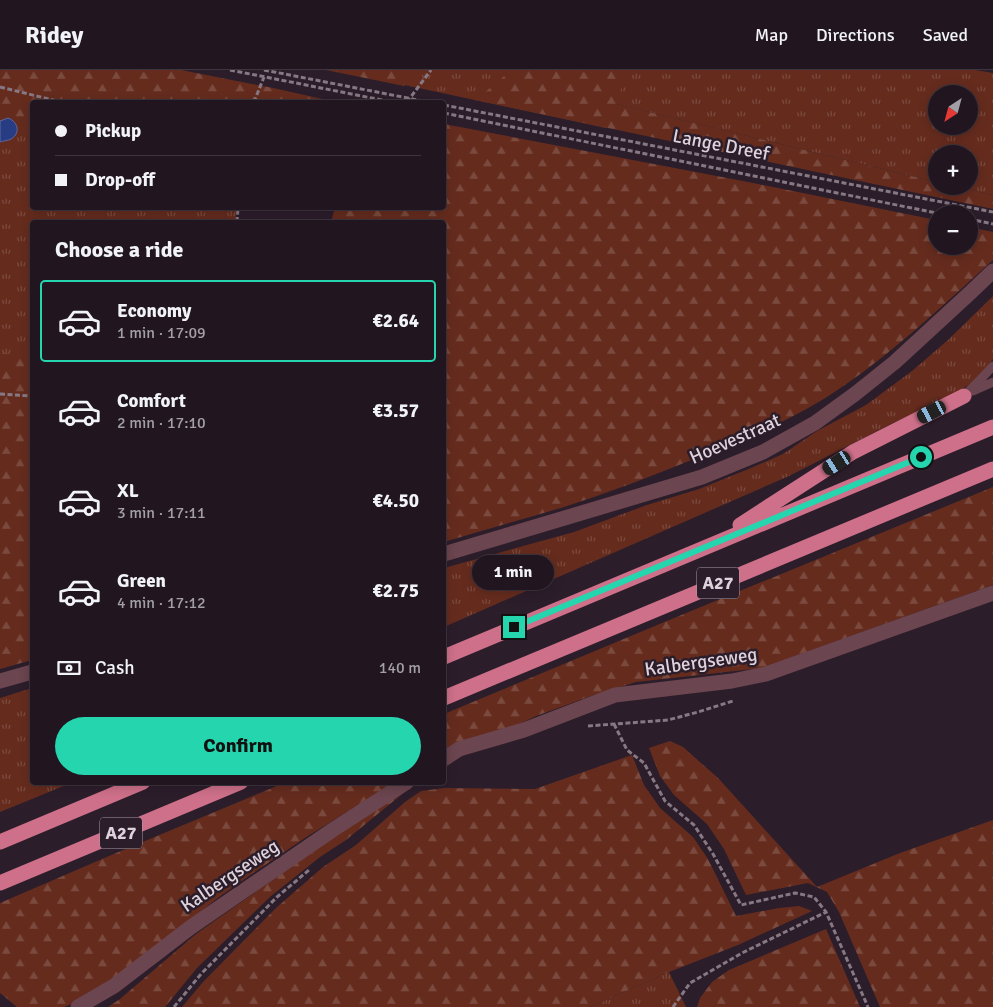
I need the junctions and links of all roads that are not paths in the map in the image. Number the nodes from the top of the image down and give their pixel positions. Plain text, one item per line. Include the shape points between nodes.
1 (993, 271) edge
2 (993, 366) edge
3 (993, 382) edge
4 (964, 396) junction
5 (993, 427) edge
6 (993, 469) edge
7 (706, 547) junction
8 (446, 553) edge
9 (993, 593) edge
10 (446, 655) edge
11 (30, 673) edge
12 (0, 681) edge
13 (446, 697) edge
14 (446, 758) edge
15 (136, 785) edge
16 (235, 785) edge
17 (402, 785) edge
18 (0, 842) edge
19 (0, 883) edge
20 (78, 1007) edge

1 - 8 street, Hoevestraat via 855,394 814,423 763,452 702,477
2 - 4 lane, A27
3 - 4 lane, A27
4 - 7 highway, A27 via 854,452
5 - 7 highway, A27
6 - 13 highway, A27
7 - 10 highway, A27
9 - 14 street, Kalbergseweg via 766,674 615,695 524,730 459,749
11 - 12 street
15 - 18 highway, A27
16 - 19 highway, A27
17 - 20 street, Kalbergseweg via 198,922 114,986

